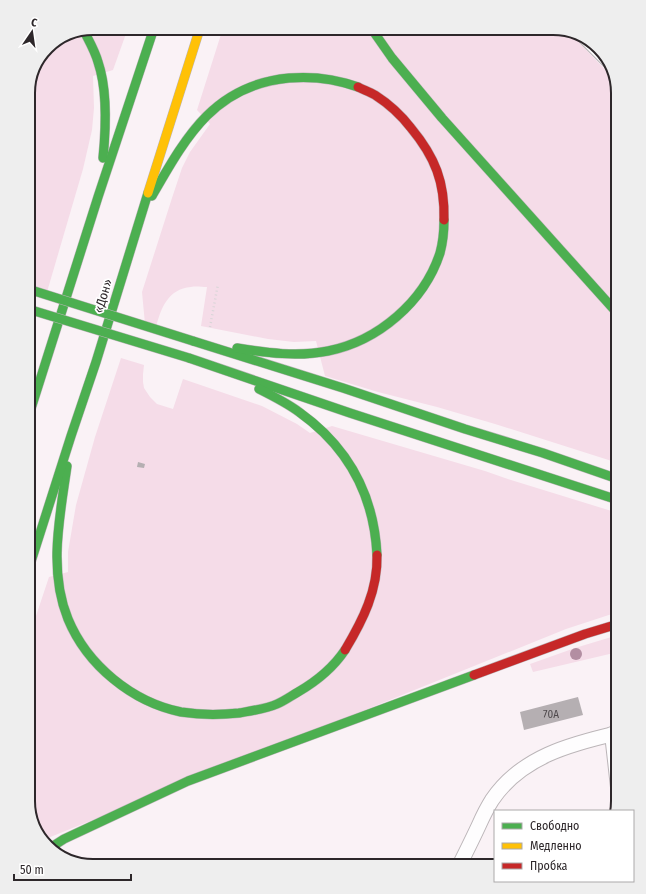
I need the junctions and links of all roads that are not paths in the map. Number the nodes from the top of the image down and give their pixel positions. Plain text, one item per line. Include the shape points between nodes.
1 (86, 35) edge
2 (152, 35) edge
3 (198, 35) edge
4 (376, 35) edge
5 (98, 197) junction
6 (142, 212) junction
7 (35, 291) edge
8 (611, 306) edge
9 (35, 311) edge
10 (193, 341) junction
11 (189, 358) junction
12 (35, 396) edge
13 (71, 436) junction
14 (611, 477) edge
15 (611, 498) edge
16 (35, 548) edge
17 (611, 626) edge
18 (611, 734) edge
19 (55, 845) edge
20 (463, 859) edge

1 - 5 main road via 100,68 105,114
2 - 5 main road
3 - 6 main road, «Дон»
4 - 8 main road via 442,118
5 - 12 main road
6 - 10 main road via 176,156 212,111 243,89 268,81 326,78 362,88 376,95 402,116 432,157 443,196 443,238 438,259 417,296 387,325 343,347 316,353 275,354
6 - 13 main road, «Дон»
7 - 10 main road, bridge
9 - 11 main road, bridge
10 - 14 main road
11 - 13 main road via 274,396 314,423 354,469 371,508 377,562 372,594 360,625 342,654 309,686 276,704 244,712 228,715 193,713 157,705 123,686 107,673 86,650 68,619 57,577 58,539
11 - 15 main road
13 - 16 main road, «Дон»
17 - 19 main road via 188,781
18 - 20 street via 557,750 519,771 492,800

